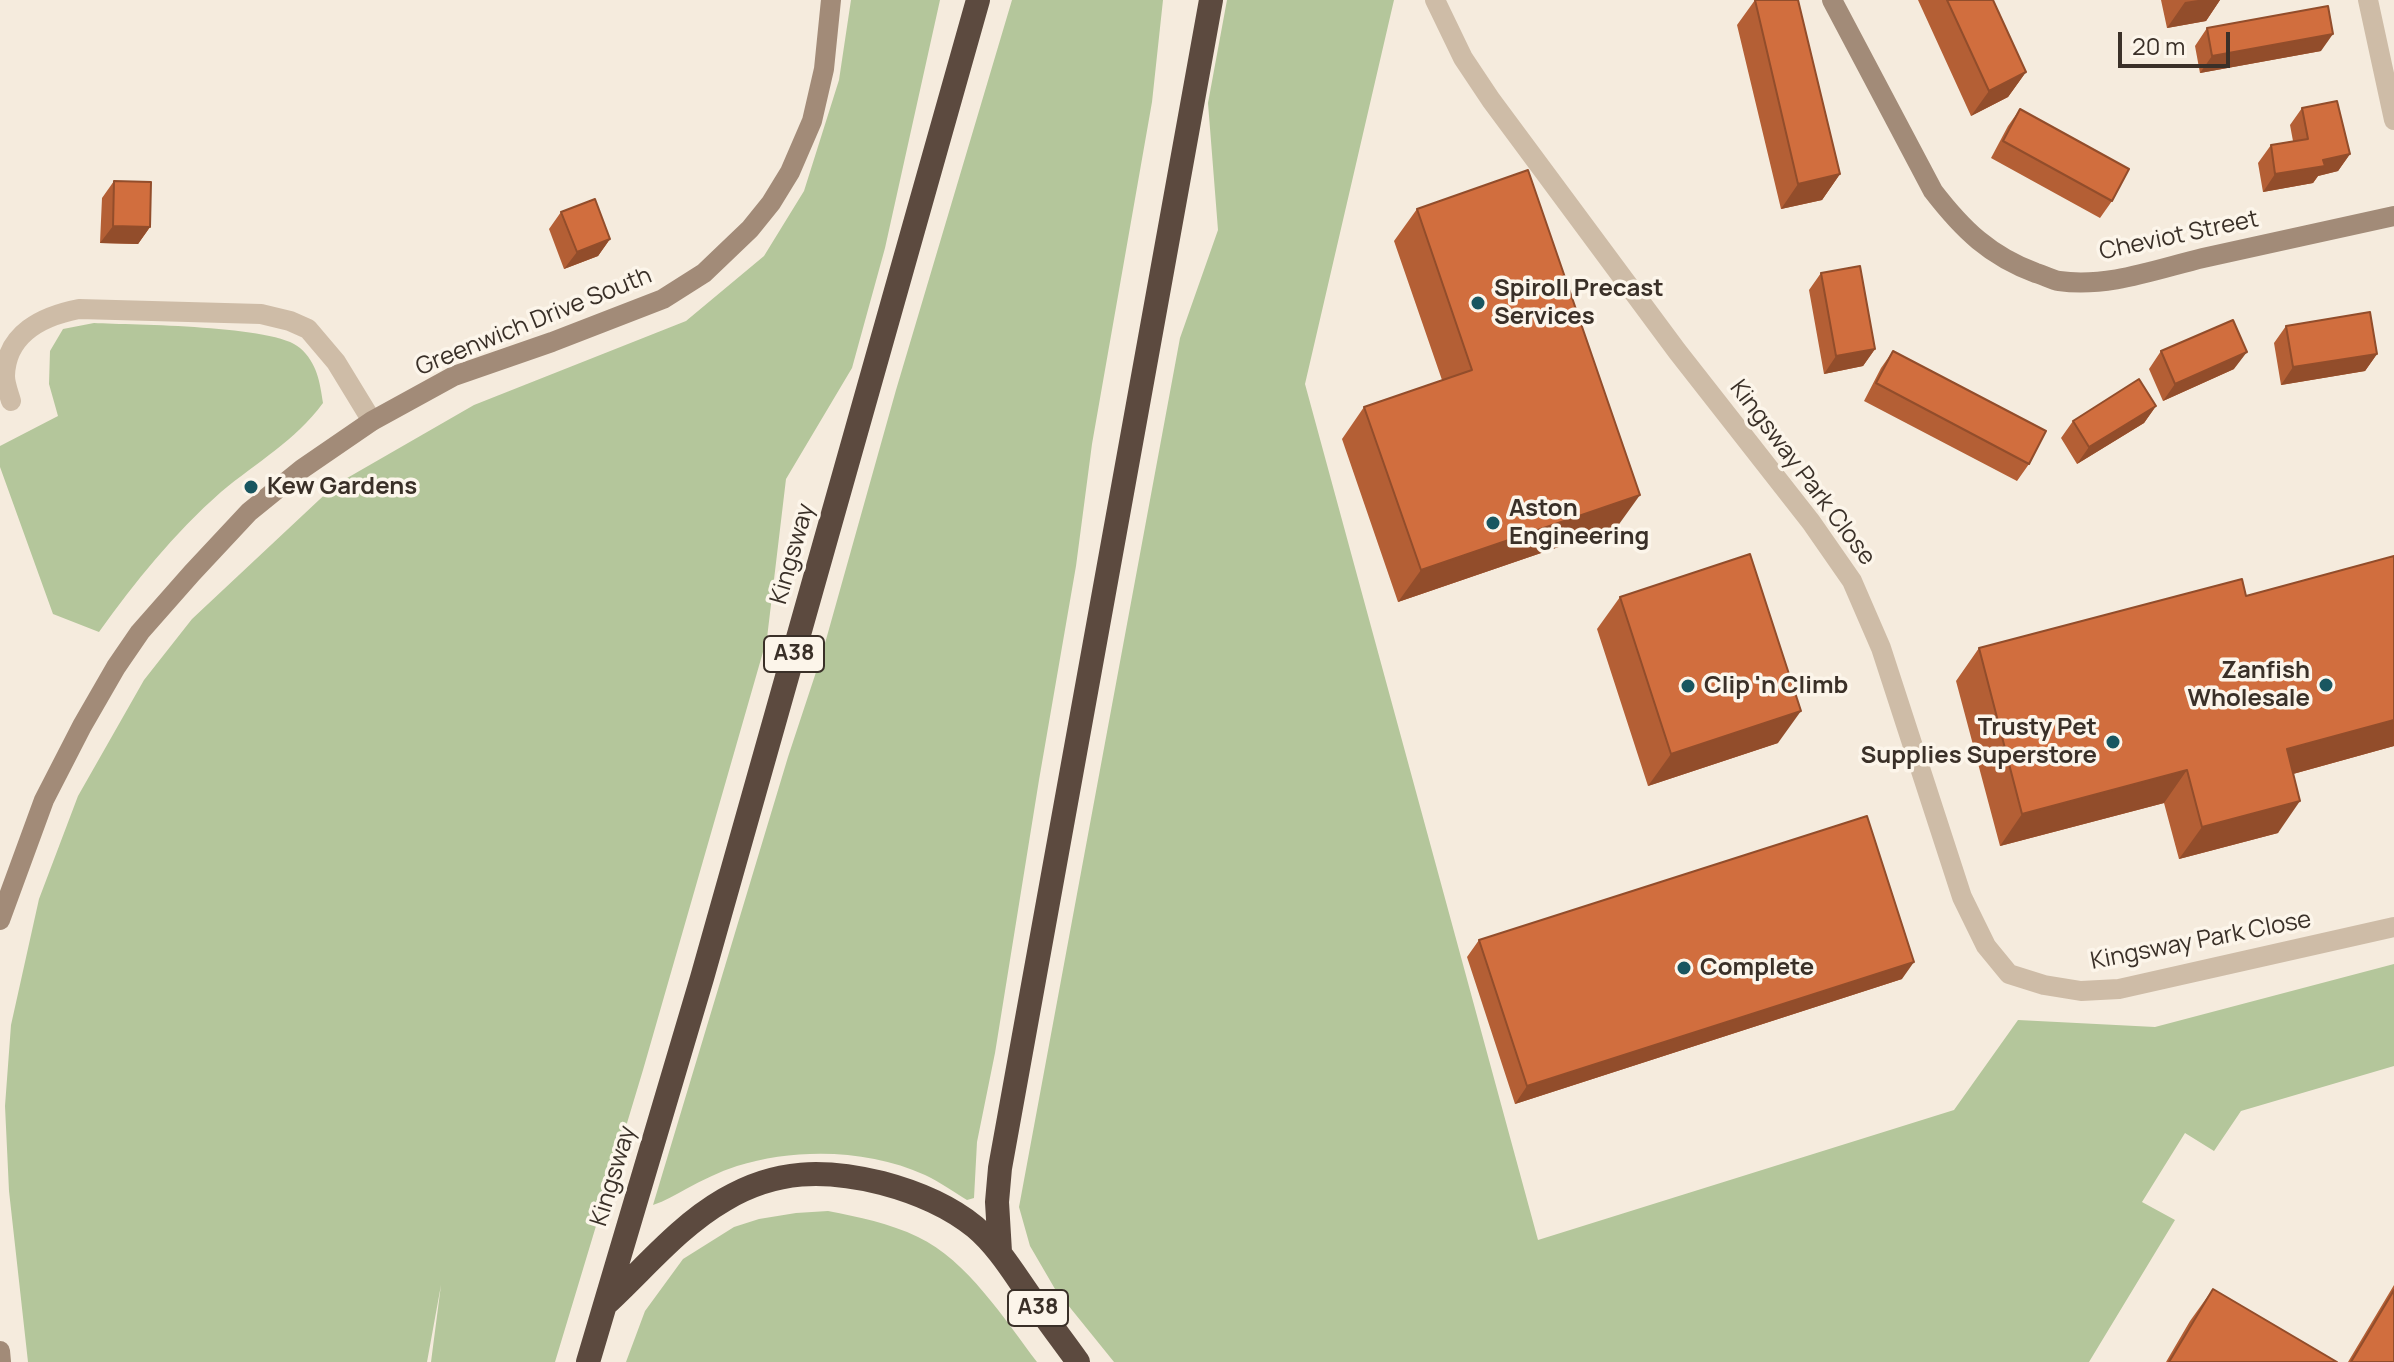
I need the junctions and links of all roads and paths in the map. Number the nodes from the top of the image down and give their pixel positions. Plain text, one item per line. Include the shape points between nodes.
1 (831, 0) edge
2 (978, 0) edge
3 (1211, 0) edge
4 (1435, 0) edge
5 (1832, 0) edge
6 (2368, 0) edge
7 (2394, 120) edge
8 (2394, 216) edge
9 (11, 401) dead end
10 (372, 421) junction
11 (0, 920) edge
12 (2394, 927) edge
13 (1000, 1252) junction
14 (604, 1306) junction
15 (0, 1351) edge
16 (1, 1362) edge
17 (588, 1362) edge
18 (1078, 1362) edge

1 - 10 street, Greenwich Drive South via 820,94 790,172 750,229 711,266 663,299 454,376
2 - 14 highway, Kingsway / A38
3 - 13 highway via 1000,1168
4 - 12 street, Kingsway Park Close via 1491,100 1852,581 1881,648 1962,897 1986,946 2009,974 2081,991 2119,989
5 - 8 street, Cheviot Street via 1933,191 1980,244 2027,270 2058,281 2132,277
6 - 7 street
9 - 10 street via 5,377 11,351 20,335 58,313 79,309 261,314 308,329 336,362
10 - 11 street, Greenwich Drive South via 249,512 140,632 44,800
13 - 14 highway, A38 via 953,1211 923,1196 840,1174 798,1174 764,1181 694,1220
13 - 18 highway, A38
14 - 17 highway, A38
15 - 16 street

